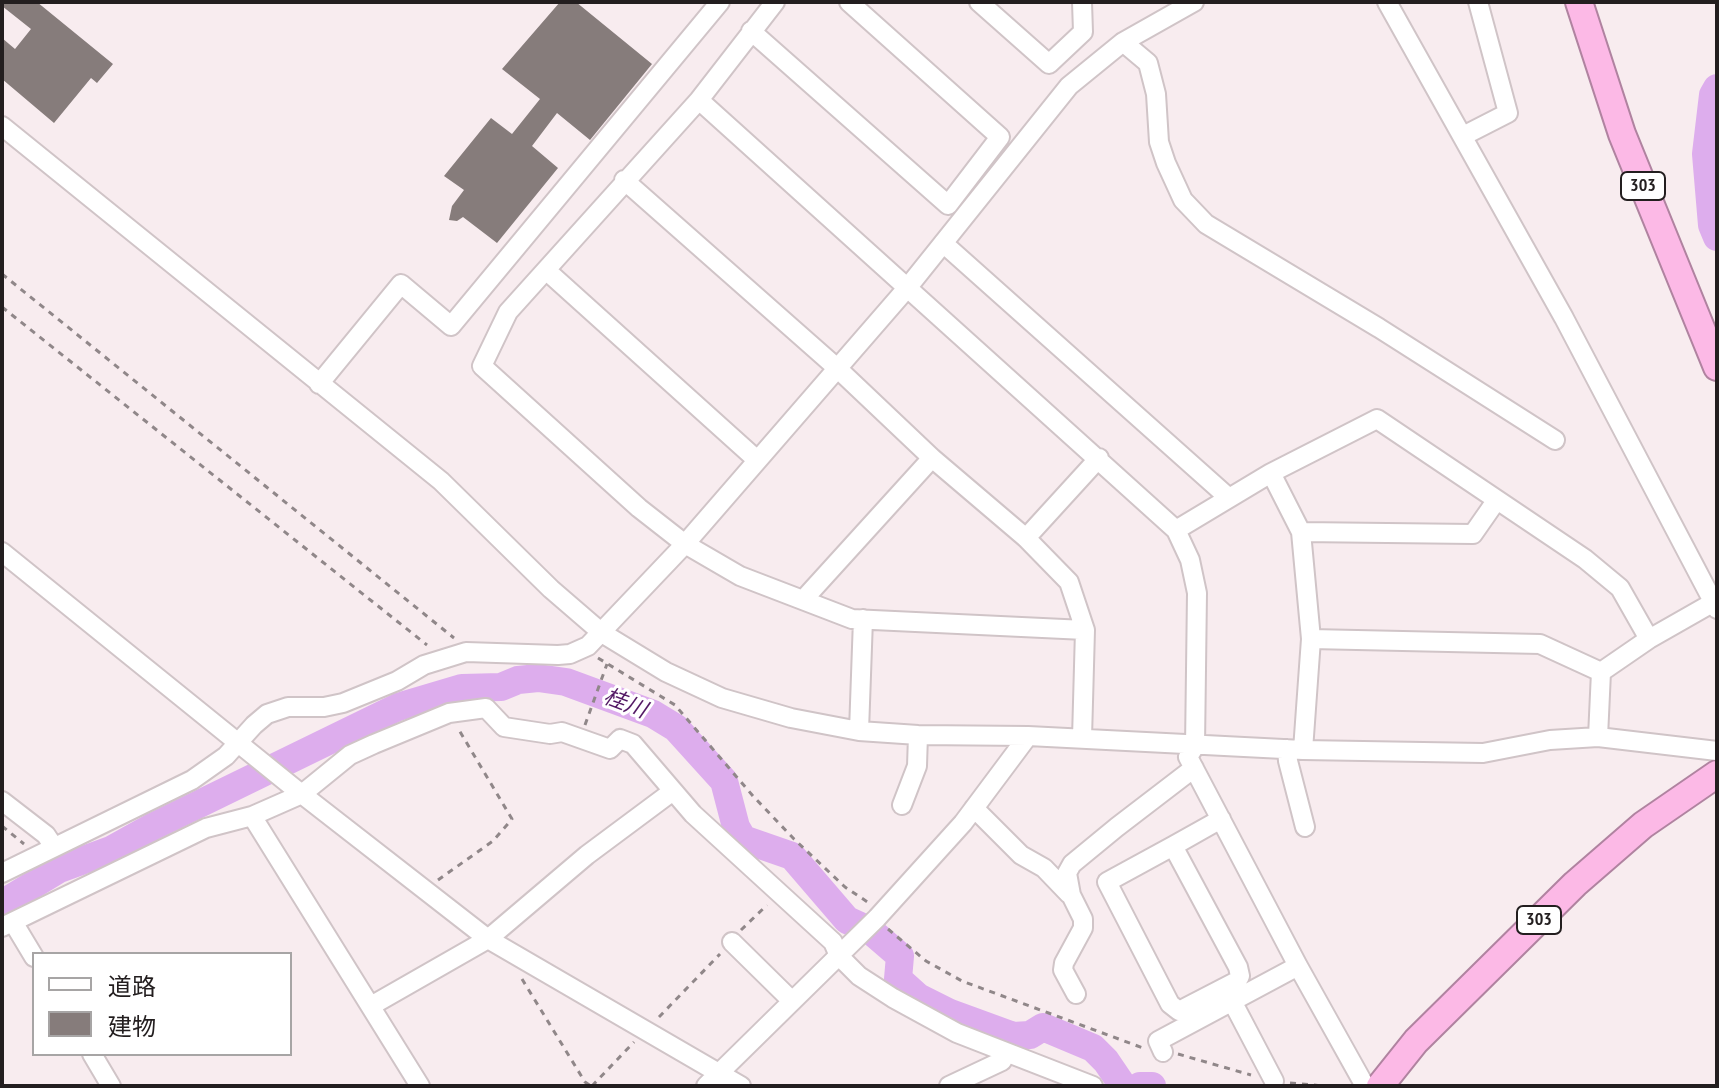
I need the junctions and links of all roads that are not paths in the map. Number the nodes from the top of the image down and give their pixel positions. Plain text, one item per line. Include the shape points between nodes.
1 (720, 2) edge
2 (775, 2) edge
3 (849, 2) edge
4 (979, 2) edge
5 (1082, 2) edge
6 (1194, 2) edge
7 (1387, 2) edge
8 (1478, 2) edge
9 (1579, 2) edge
10 (751, 31) junction
11 (1123, 42) junction
12 (699, 100) junction
13 (2, 126) edge
14 (1463, 136) junction
15 (624, 180) junction
16 (943, 243) junction
17 (547, 271) junction
18 (908, 287) junction
19 (1717, 367) edge
20 (837, 368) junction
21 (319, 384) junction
22 (1555, 440) dead end
23 (932, 458) junction
24 (1099, 458) junction
25 (757, 460) junction
26 (1271, 473) junction
27 (1229, 498) junction
28 (1496, 501) junction
29 (1176, 530) junction
30 (1301, 532) junction
31 (1026, 538) junction
32 (685, 544) junction
33 (2, 552) edge
34 (803, 600) junction
35 (1716, 605) edge
36 (863, 619) junction
37 (1085, 630) junction
38 (602, 633) junction
39 (1311, 639) junction
40 (1649, 639) junction
41 (1601, 672) junction
42 (859, 731) junction
43 (918, 735) junction
44 (1028, 736) junction
45 (1598, 737) junction
46 (1082, 738) junction
47 (1195, 746) junction
48 (246, 748) junction
49 (1295, 749) junction
50 (1717, 751) edge
51 (1194, 768) junction
52 (1717, 774) edge
53 (298, 791) junction
54 (673, 791) junction
55 (2, 801) edge
56 (902, 805) dead end
57 (974, 808) junction
58 (252, 816) junction
59 (1221, 819) junction
60 (1305, 827) dead end
61 (1173, 846) junction
62 (54, 847) junction
63 (2, 873) edge
64 (1071, 895) junction
65 (7, 925) edge
66 (488, 939) junction
67 (732, 942) road end
68 (841, 954) junction
69 (32, 955) edge
70 (1298, 966) junction
71 (1076, 994) dead end
72 (792, 1001) junction
73 (1232, 1001) junction
74 (376, 1003) dead end
75 (1163, 1052) road end
76 (1006, 1053) junction
77 (93, 1056) edge
78 (712, 1079) edge
79 (1274, 1081) road end
80 (111, 1086) edge
81 (420, 1086) edge
82 (741, 1086) edge
83 (949, 1086) edge
84 (1093, 1086) edge
85 (1365, 1086) edge
86 (1380, 1086) edge

1 - 21 street via 451,326 401,284
2 - 10 street
3 - 10 street via 1000,137 948,205
4 - 5 street via 1049,64 1083,32
6 - 11 street
7 - 14 street
8 - 14 street via 1508,113
9 - 19 highway, 303 via 1622,134
10 - 12 street
11 - 16 street via 1069,86
11 - 22 street via 1148,63 1166,163 1183,200 1206,224
12 - 15 street
12 - 18 street
13 - 21 street
14 - 35 street
15 - 17 street
15 - 20 street
16 - 18 street
16 - 27 street
17 - 25 street
17 - 32 street via 508,312 482,366
18 - 20 street
18 - 24 street
20 - 23 street
20 - 25 street
21 - 38 street via 441,481
23 - 31 street
23 - 34 street
24 - 29 street
24 - 31 street
25 - 32 street
26 - 27 street
26 - 28 street via 1377,419
26 - 30 street
27 - 29 street
28 - 30 street via 1473,534
28 - 40 street via 1620,588
29 - 47 street via 1197,593
30 - 39 street
31 - 37 street via 1069,582
32 - 34 street via 740,576
32 - 38 street
33 - 48 street
34 - 36 street
35 - 40 street
36 - 37 street
36 - 42 street
37 - 46 street
38 - 42 street via 722,698
38 - 48 street via 570,654 466,652 343,703 288,707 267,714
39 - 41 street via 1540,644
39 - 49 street
40 - 41 street
41 - 45 street
42 - 43 street
43 - 44 street
43 - 56 street via 917,766
44 - 46 street
44 - 57 street
45 - 49 street via 1483,753
45 - 50 street
46 - 47 street
47 - 49 street
47 - 51 street via 1188,757
48 - 53 street
48 - 62 street
49 - 60 street via 1288,761
51 - 59 street
51 - 64 street via 1072,864 1066,882
52 - 86 highway, 303 via 1643,825 1575,884 1416,1041
53 - 54 street via 350,755 449,713 486,708 504,727 562,732 610,749 620,739 633,744
53 - 58 street
53 - 66 street
54 - 66 street
54 - 68 street
55 - 62 street
57 - 64 street
57 - 68 street
58 - 65 street via 206,828
58 - 81 street
59 - 61 street
59 - 70 street
61 - 61 street via 1107,882 1170,1004 1179,1011 1240,976
62 - 63 street
64 - 71 street via 1083,928 1063,970
65 - 69 street
66 - 74 street
66 - 78 street via 646,1029
67 - 72 street
68 - 72 street
68 - 76 street via 859,976 893,998
70 - 73 street
70 - 85 street
72 - 78 street
73 - 75 street via 1158,1041
73 - 79 street
76 - 83 street via 1002,1061
76 - 84 street
77 - 80 street
78 - 82 street

